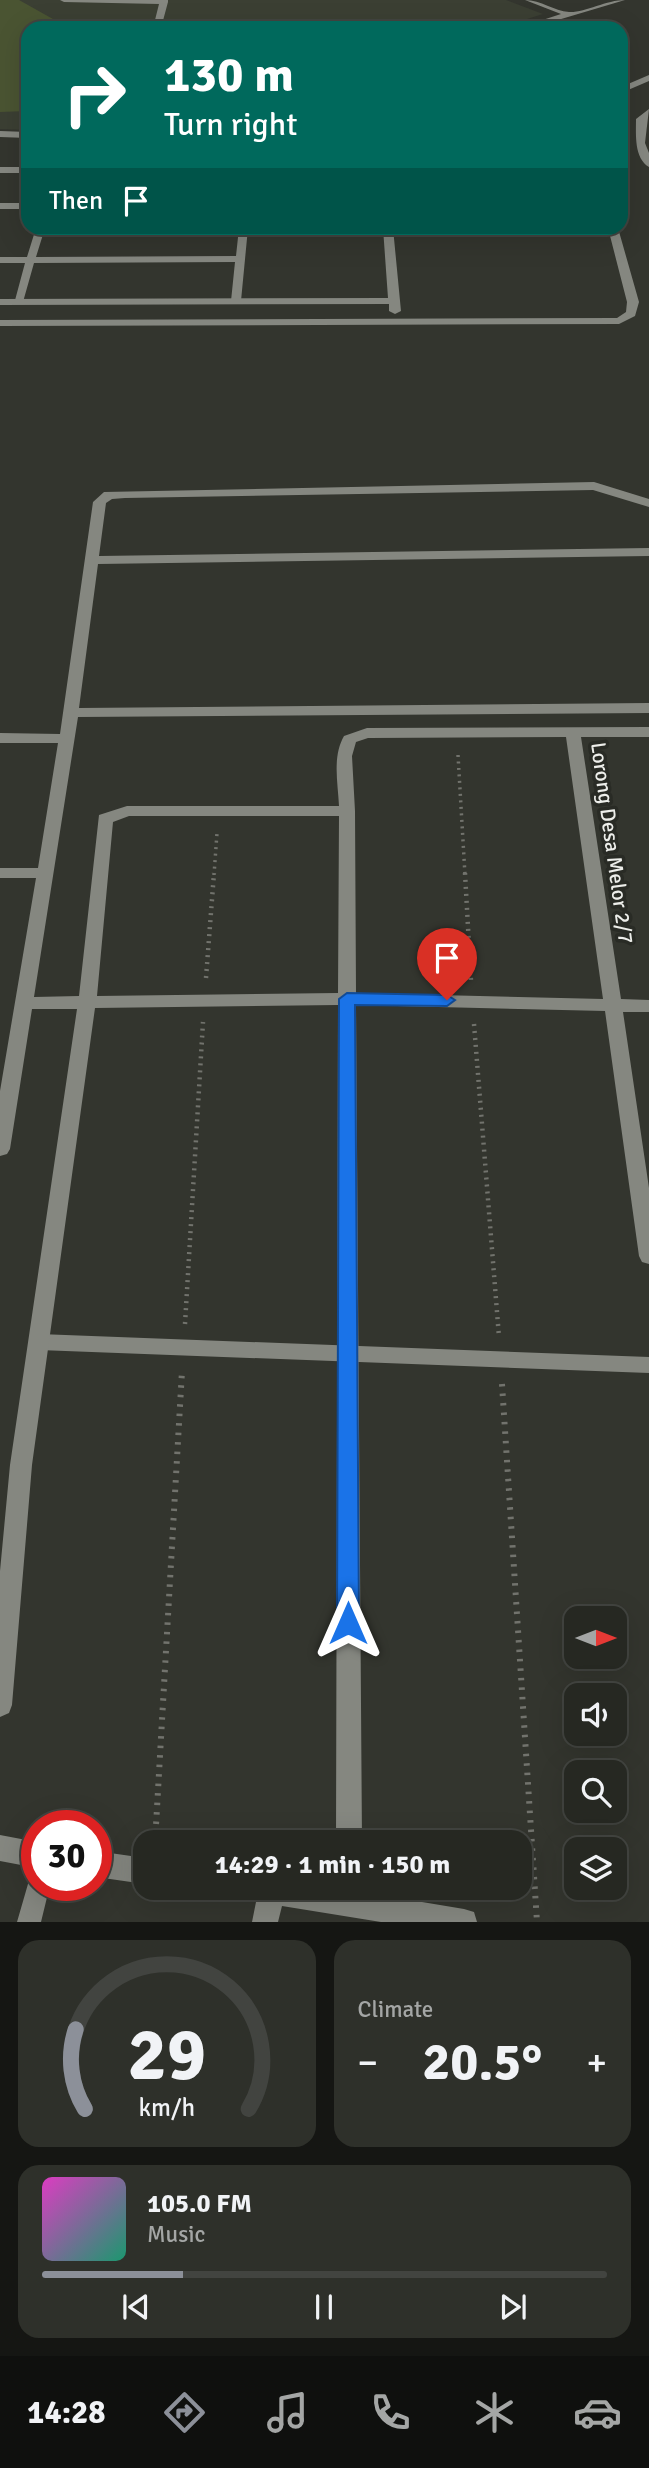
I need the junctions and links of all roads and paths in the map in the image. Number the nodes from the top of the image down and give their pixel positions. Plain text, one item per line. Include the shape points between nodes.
1 (64, 0) edge
2 (528, 0) edge
3 (621, 0) edge
4 (164, 1) edge
5 (567, 14) junction
6 (159, 21) edge
7 (544, 21) edge
8 (649, 78) edge
9 (628, 87) edge
10 (649, 113) edge
11 (0, 134) edge
12 (21, 135) edge
13 (649, 164) edge
14 (0, 170) edge
15 (21, 170) edge
16 (0, 206) edge
17 (21, 206) edge
18 (0, 218) edge
19 (21, 218) edge
20 (38, 235) edge
21 (243, 235) edge
22 (389, 235) edge
23 (615, 235) edge
24 (240, 259) junction
25 (0, 260) edge
26 (31, 260) junction
27 (236, 301) junction
28 (394, 301) junction
29 (0, 302) edge
30 (18, 302) junction
31 (0, 323) edge
32 (396, 323) junction
33 (649, 503) edge
34 (649, 552) edge
35 (92, 560) junction
36 (649, 708) edge
37 (71, 713) junction
38 (573, 732) junction
39 (649, 732) edge
40 (457, 733) junction
41 (0, 738) edge
42 (66, 739) junction
43 (347, 811) junction
44 (0, 873) edge
45 (46, 873) junction
46 (347, 999) junction
47 (472, 1001) junction
48 (87, 1002) junction
49 (26, 1003) junction
50 (612, 1003) junction
51 (649, 1006) edge
52 (9, 1042) edge
53 (1, 1142) edge
54 (649, 1255) edge
55 (39, 1342) junction
56 (348, 1353) junction
57 (501, 1359) junction
58 (649, 1365) edge
59 (0, 1705) edge
60 (349, 1830) edge
61 (0, 1848) edge
62 (21, 1851) edge
63 (112, 1866) edge
64 (133, 1869) edge
65 (263, 1900) edge
66 (370, 1900) edge
67 (34, 1901) edge
68 (29, 1922) edge
69 (265, 1922) edge
70 (464, 1922) edge
71 (537, 1922) edge

1 - 4 lane
2 - 5 street
3 - 5 street
4 - 6 lane
5 - 7 street
8 - 9 street
10 - 13 street via 641,119 640,144
11 - 12 street
14 - 15 lane
16 - 17 street
18 - 19 street
20 - 26 lane
21 - 24 lane
22 - 28 street
23 - 32 street via 633,302 631,314 619,321
24 - 26 lane
24 - 27 lane
25 - 26 lane
26 - 30 lane
27 - 28 street
27 - 30 street
28 - 32 street
29 - 30 street
31 - 32 street
33 - 35 street via 594,486 109,495 100,502
34 - 35 street
35 - 37 street
36 - 37 street
37 - 42 street
38 - 39 street
38 - 40 street
38 - 50 street, Lorong Desa Melor 2/7
40 - 43 street via 367,733 349,739 344,756
40 - 47 path
41 - 42 street
42 - 45 street
43 - 46 street
43 - 48 street via 127,811 105,819
44 - 45 street
45 - 49 street
46 - 47 street
46 - 48 street
46 - 56 street
47 - 50 street
47 - 57 path
48 - 49 street
48 - 55 street
49 - 52 street
50 - 51 street
50 - 54 street, Lorong Desa Melor 2/7
52 - 53 street
55 - 56 lane
55 - 59 street via 21,1465
56 - 57 lane
56 - 60 street
57 - 58 lane
57 - 71 path
61 - 62 street
63 - 64 street
65 - 69 street
66 - 70 street
67 - 68 lane

